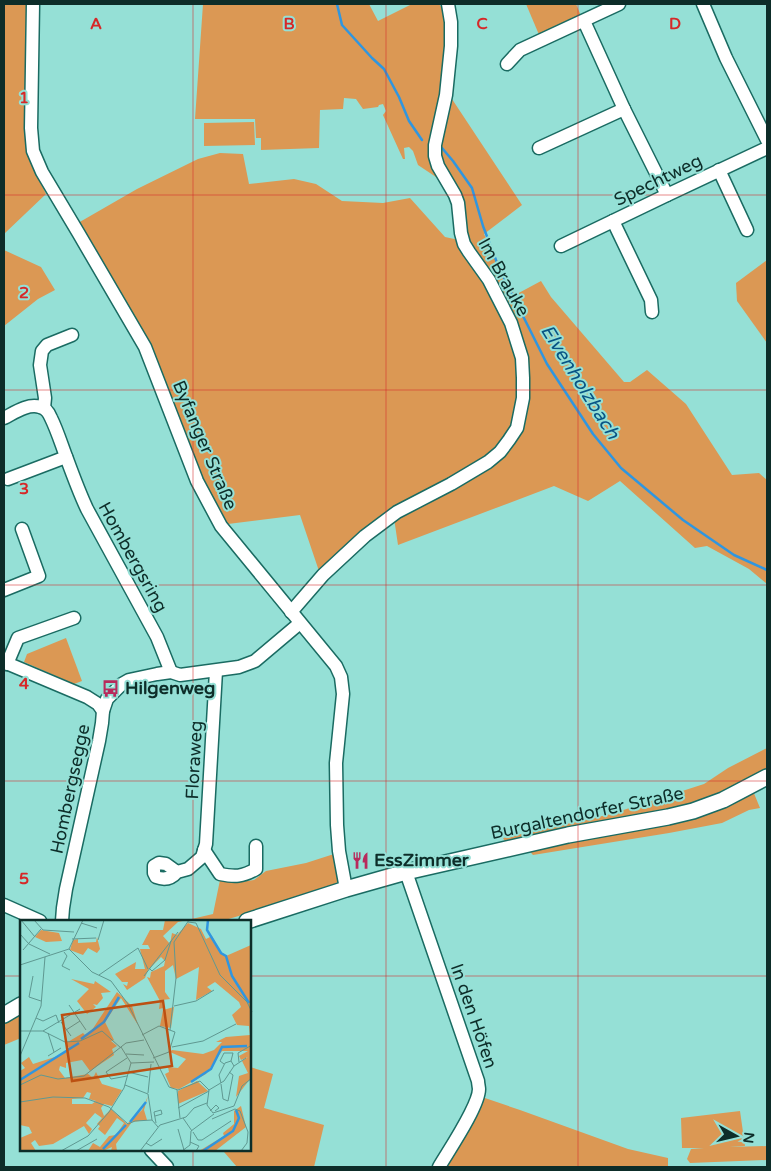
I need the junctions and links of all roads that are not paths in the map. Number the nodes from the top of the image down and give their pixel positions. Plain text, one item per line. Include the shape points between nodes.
1 (33, 4) edge
2 (448, 4) edge
3 (619, 4) edge
4 (703, 4) edge
5 (584, 20) junction
6 (507, 64) dead end
7 (624, 109) junction
8 (767, 140) edge
9 (539, 148) dead end
10 (767, 148) edge
11 (719, 170) junction
12 (667, 194) junction
13 (613, 222) junction
14 (747, 230) dead end
15 (561, 246) dead end
16 (652, 312) dead end
17 (72, 336) dead end
18 (44, 408) junction
19 (4, 418) edge
20 (66, 457) junction
21 (8, 479) dead end
22 (22, 529) dead end
23 (4, 590) edge
24 (291, 612) junction
25 (74, 618) dead end
26 (300, 623) junction
27 (5, 663) edge
28 (216, 671) junction
29 (171, 672) junction
30 (103, 711) junction
31 (762, 779) edge
32 (256, 846) dead end
33 (204, 850) junction
34 (177, 872) dead end
35 (406, 872) junction
36 (346, 889) junction
37 (4, 906) edge
38 (38, 920) edge
39 (62, 920) edge
40 (250, 920) edge
41 (20, 1006) edge
42 (4, 1014) edge
43 (152, 1151) edge
44 (167, 1167) edge
45 (439, 1167) edge

1 - 24 street, Byfanger Straße via 31,128 33,150 42,172 145,347 197,481 221,526
2 - 24 street, Im Brauke via 451,46 436,156 438,166 456,196 464,244 489,280 511,323 522,358 523,398 517,428 500,452 488,462 397,512 372,531 323,575
3 - 5 street
4 - 8 street
5 - 6 street via 520,50
5 - 7 street
7 - 9 street
7 - 12 street
10 - 11 street, Spechtweg
11 - 12 street, Spechtweg
11 - 14 street, Spechtweg
12 - 13 street, Spechtweg
13 - 15 street, Spechtweg
13 - 16 street, Spechtweg via 651,300
17 - 18 street, Hombergsring via 47,345 42,351
18 - 19 street via 28,407
18 - 20 street, Hombergsring via 51,417
20 - 21 street
20 - 29 street, Hombergsring via 87,509 157,637
22 - 23 street via 39,576
24 - 26 street, Byfanger Straße
25 - 27 street, Hombergsegge via 18,638
26 - 28 street via 255,661
26 - 36 street, Byfanger Straße via 336,666 341,677 343,694 336,763 336,808
27 - 30 street, Hombergsegge via 87,697
28 - 29 street via 180,675
28 - 33 street, Floraweg
29 - 30 street via 122,684 107,699
30 - 39 street, Hombergsegge
31 - 35 main road, Burgaltendorfer Straße via 723,800 693,811 568,835
32 - 33 street via 256,869 234,876 220,874
33 - 34 street via 202,857 188,869
35 - 36 main road, Burgaltendorfer Straße
35 - 45 street, In den Höfen via 480,1088 473,1109
36 - 40 main road, Burgaltendorfer Straße
37 - 38 street
41 - 42 main road
43 - 44 street

